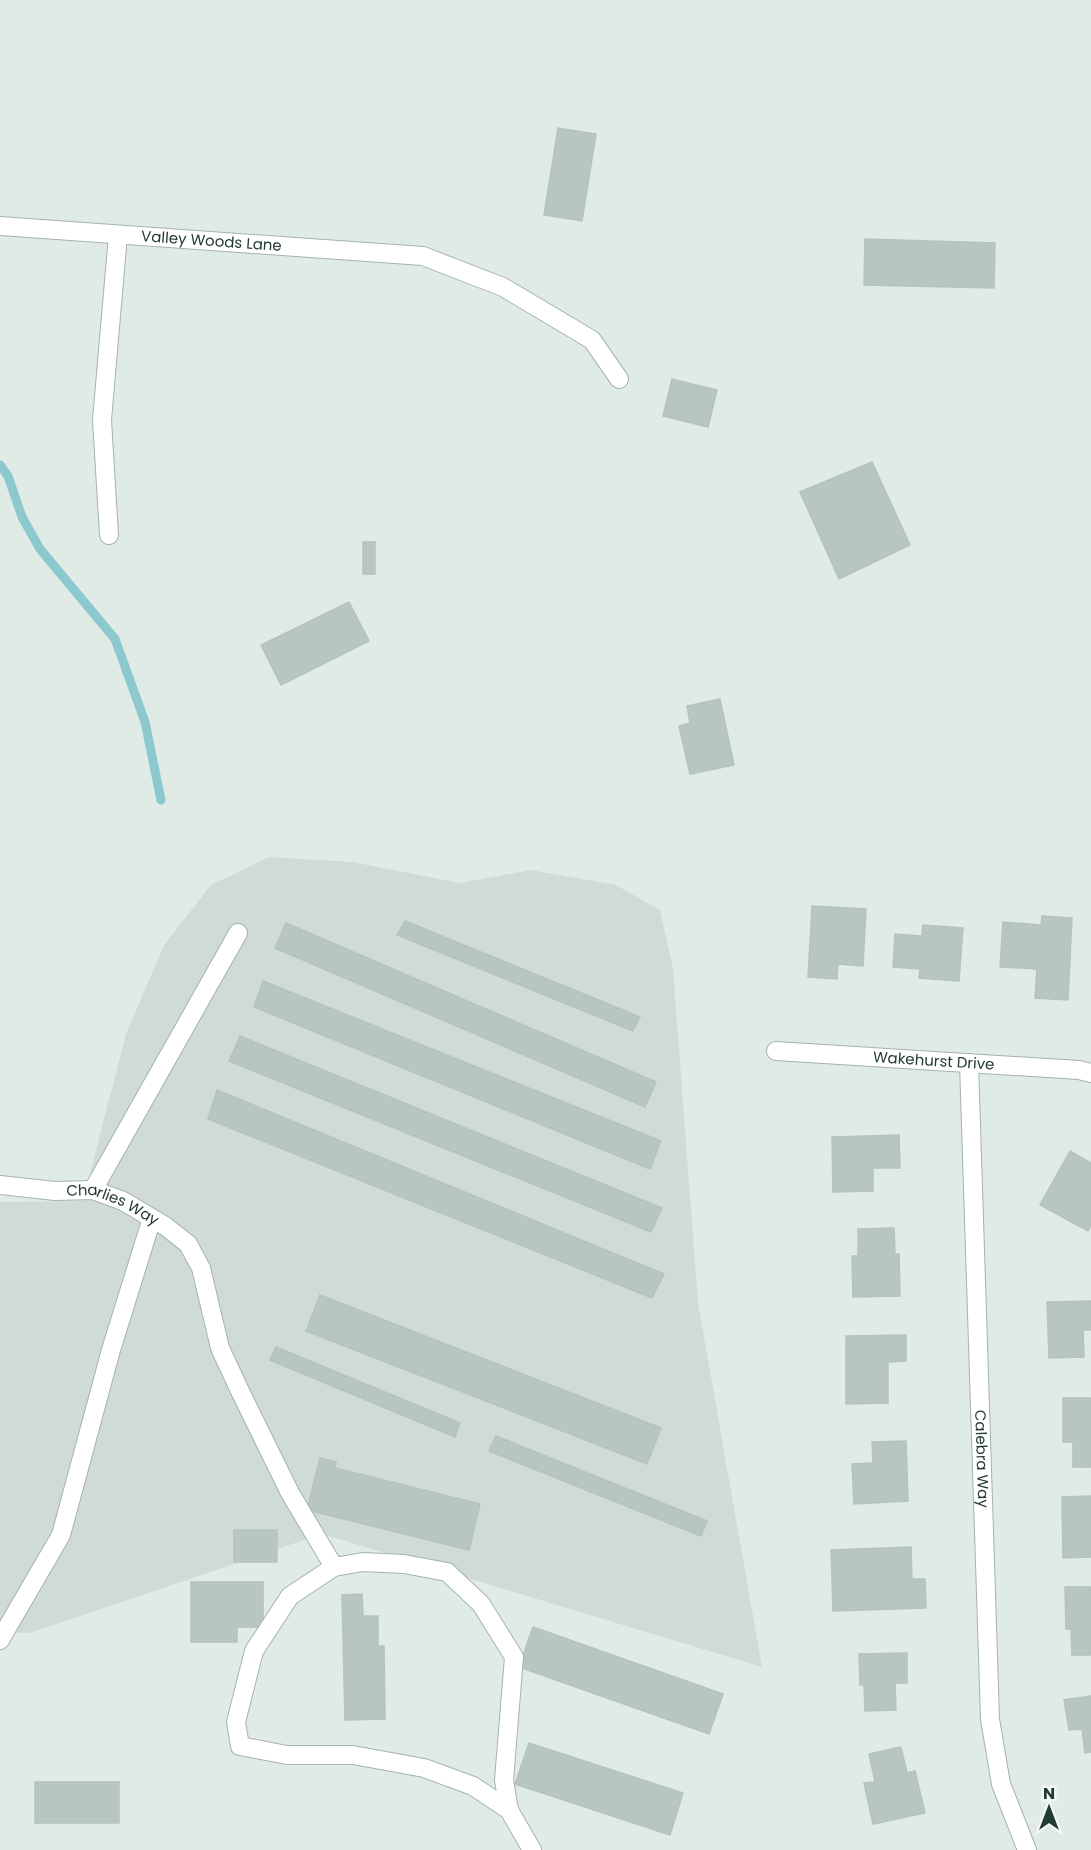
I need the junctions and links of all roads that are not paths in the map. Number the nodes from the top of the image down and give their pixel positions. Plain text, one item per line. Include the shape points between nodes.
1 (0, 226) edge
2 (118, 234) junction
3 (619, 379) dead end
4 (109, 535) dead end
5 (238, 933) dead end
6 (776, 1051) dead end
7 (969, 1063) junction
8 (1091, 1073) edge
9 (0, 1185) edge
10 (93, 1190) junction
11 (152, 1218) junction
12 (334, 1567) junction
13 (0, 1640) edge
14 (509, 1810) junction
15 (532, 1850) edge
16 (1027, 1850) edge

1 - 2 street, Valley Woods Lane
2 - 3 street, Valley Woods Lane via 423,256 503,287 592,340
2 - 4 street via 102,420
5 - 10 street
6 - 7 street, Wakehurst Drive
7 - 8 street, Wakehurst Drive
7 - 16 street, Calebra Way via 990,1719 1001,1784
9 - 10 street, Charlies Way via 55,1191
10 - 11 street, Charlies Way
11 - 12 street, Charlies Way via 188,1244 201,1268 220,1348 290,1493
11 - 13 street via 61,1535
12 - 14 street via 363,1562 447,1572 481,1604 514,1657 504,1780
12 - 14 street via 290,1596 254,1651 236,1722 240,1746 287,1755 353,1755 424,1768 473,1786
14 - 15 street

